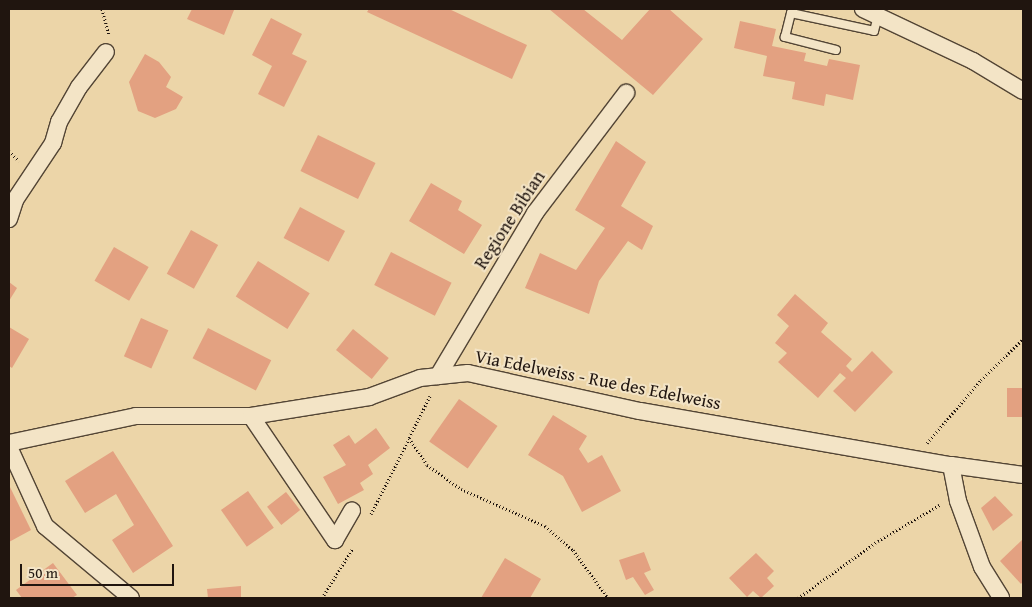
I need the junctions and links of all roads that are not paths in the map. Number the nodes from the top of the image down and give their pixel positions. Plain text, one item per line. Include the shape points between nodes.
1 (863, 9) edge
2 (879, 14) junction
3 (836, 50) dead end
4 (106, 52) road end
5 (1023, 91) edge
6 (626, 93) dead end
7 (9, 219) edge
8 (438, 376) junction
9 (251, 416) junction
10 (9, 443) edge
11 (9, 447) edge
12 (951, 465) junction
13 (1023, 474) edge
14 (352, 510) dead end
15 (131, 598) edge
16 (1001, 598) edge

1 - 2 street
2 - 3 lane via 874,31 791,13 785,37
2 - 5 street via 973,61
4 - 7 street via 79,87 59,122 53,143 15,200
6 - 8 street, Regione Bibian via 535,212
8 - 9 street, Via Edelweiss - Rue des Edelweiss via 420,378 369,397
8 - 12 street, Via Edelweiss - Rue des Edelweiss via 468,373 640,411
9 - 10 street, Via Edelweiss - Rue des Edelweiss via 136,416
9 - 14 street via 336,540
11 - 15 street via 45,526
12 - 13 street, Via Edelweiss - Rue des Edelweiss
12 - 16 street via 958,501 982,567

